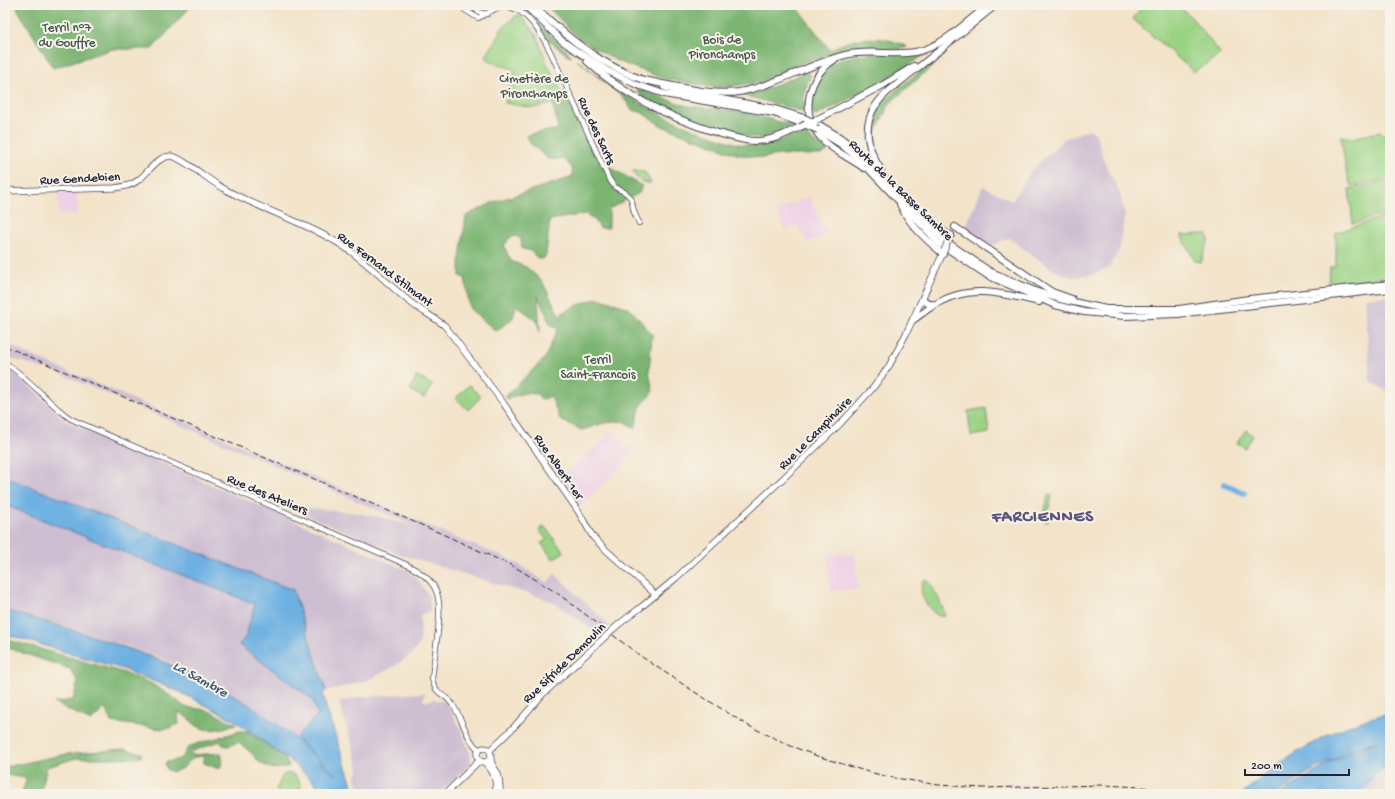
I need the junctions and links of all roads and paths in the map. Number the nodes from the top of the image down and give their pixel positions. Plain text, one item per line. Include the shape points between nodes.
1 (463, 5) edge
2 (521, 5) edge
3 (525, 5) edge
4 (535, 5) edge
5 (988, 5) edge
6 (996, 5) edge
7 (477, 7) edge
8 (469, 11) junction
9 (487, 14) junction
10 (561, 40) junction
11 (941, 48) junction
12 (575, 50) junction
13 (842, 56) junction
14 (643, 80) junction
15 (817, 121) junction
16 (804, 124) junction
17 (874, 174) junction
18 (885, 179) junction
19 (5, 191) edge
20 (230, 192) joint
21 (898, 199) junction
22 (905, 200) junction
23 (639, 223) dead end
24 (955, 227) joint
25 (950, 237) junction
26 (944, 252) junction
27 (1390, 284) edge
28 (1390, 289) edge
29 (923, 298) junction
30 (1250, 302) junction
31 (937, 303) junction
32 (1237, 304) junction
33 (1055, 305) junction
34 (1092, 306) junction
35 (913, 320) junction
36 (456, 340) joint
37 (5, 363) edge
38 (655, 594) junction
39 (479, 750) junction
40 (490, 750) junction
41 (491, 759) junction
42 (482, 762) junction
43 (445, 794) edge
44 (496, 794) edge
45 (500, 794) edge

1 - 8 street via 465,10
2 - 10 highway
3 - 10 highway, Route de la Basse Sambre
4 - 14 highway, Route de la Basse Sambre via 581,47 610,66
5 - 13 highway via 932,47 915,52 863,52
6 - 11 highway
7 - 8 street
7 - 9 street via 481,13
8 - 9 street via 478,18
9 - 23 street, Rue des Sarts via 501,7 515,9 540,32 609,179 615,187 631,198
10 - 12 highway, Route de la Basse Sambre
11 - 15 highway via 883,85
11 - 18 highway via 885,94 871,114 867,133 869,147
12 - 16 highway, Route de la Basse Sambre via 608,71 664,94 774,113
12 - 16 highway via 592,66 641,100 669,115 701,127 732,137 758,141 779,137
13 - 14 highway via 762,86 738,92 717,93
13 - 17 highway via 825,67 814,80 809,97 809,115 817,132 829,145
14 - 16 highway, Route de la Basse Sambre via 678,91 775,109
15 - 16 highway, bridge
15 - 16 highway, Route de la Basse Sambre, bridge
15 - 18 highway, Route de la Basse Sambre via 855,149
16 - 17 highway, Route de la Basse Sambre, bridge via 847,149
17 - 21 highway, Route de la Basse Sambre
18 - 22 highway, Route de la Basse Sambre
19 - 20 main road, Rue Gendebien via 114,188 130,185 137,182 158,160 172,156
20 - 36 main road, Rue Fernand Stilmant via 338,242 411,303 445,326
21 - 26 highway via 903,212 915,227
21 - 33 highway, Route de la Basse Sambre via 939,243 987,275
22 - 25 highway via 921,210
22 - 34 highway, Route de la Basse Sambre via 944,240 989,271 1037,292
24 - 25 main road
24 - 34 highway via 1052,292
25 - 26 main road, Rue Le Campinaire, bridge
26 - 29 main road, Rue Le Campinaire
27 - 30 highway
28 - 30 highway
29 - 31 highway via 928,303
29 - 35 main road, Rue Le Campinaire
30 - 32 highway
31 - 33 highway via 958,294 982,291
31 - 35 highway
32 - 33 highway, Route de la Basse Sambre via 1178,314 1125,316 1084,312
32 - 34 highway, Route de la Basse Sambre via 1126,309
35 - 38 main road, Rue Le Campinaire via 888,369 839,425 720,538
36 - 38 main road, Rue Albert 1er via 504,404 594,537
37 - 39 street, Rue des Ateliers via 77,423 400,562 425,576 436,590 440,608 432,678 436,689 453,705 472,744
38 - 40 main road, Rue Sifride Demoulin, bridge via 544,694
39 - 40 main road
39 - 42 main road via 477,754
40 - 41 main road
41 - 42 main road
41 - 45 main road via 500,782
42 - 43 main road
42 - 44 main road via 495,775

